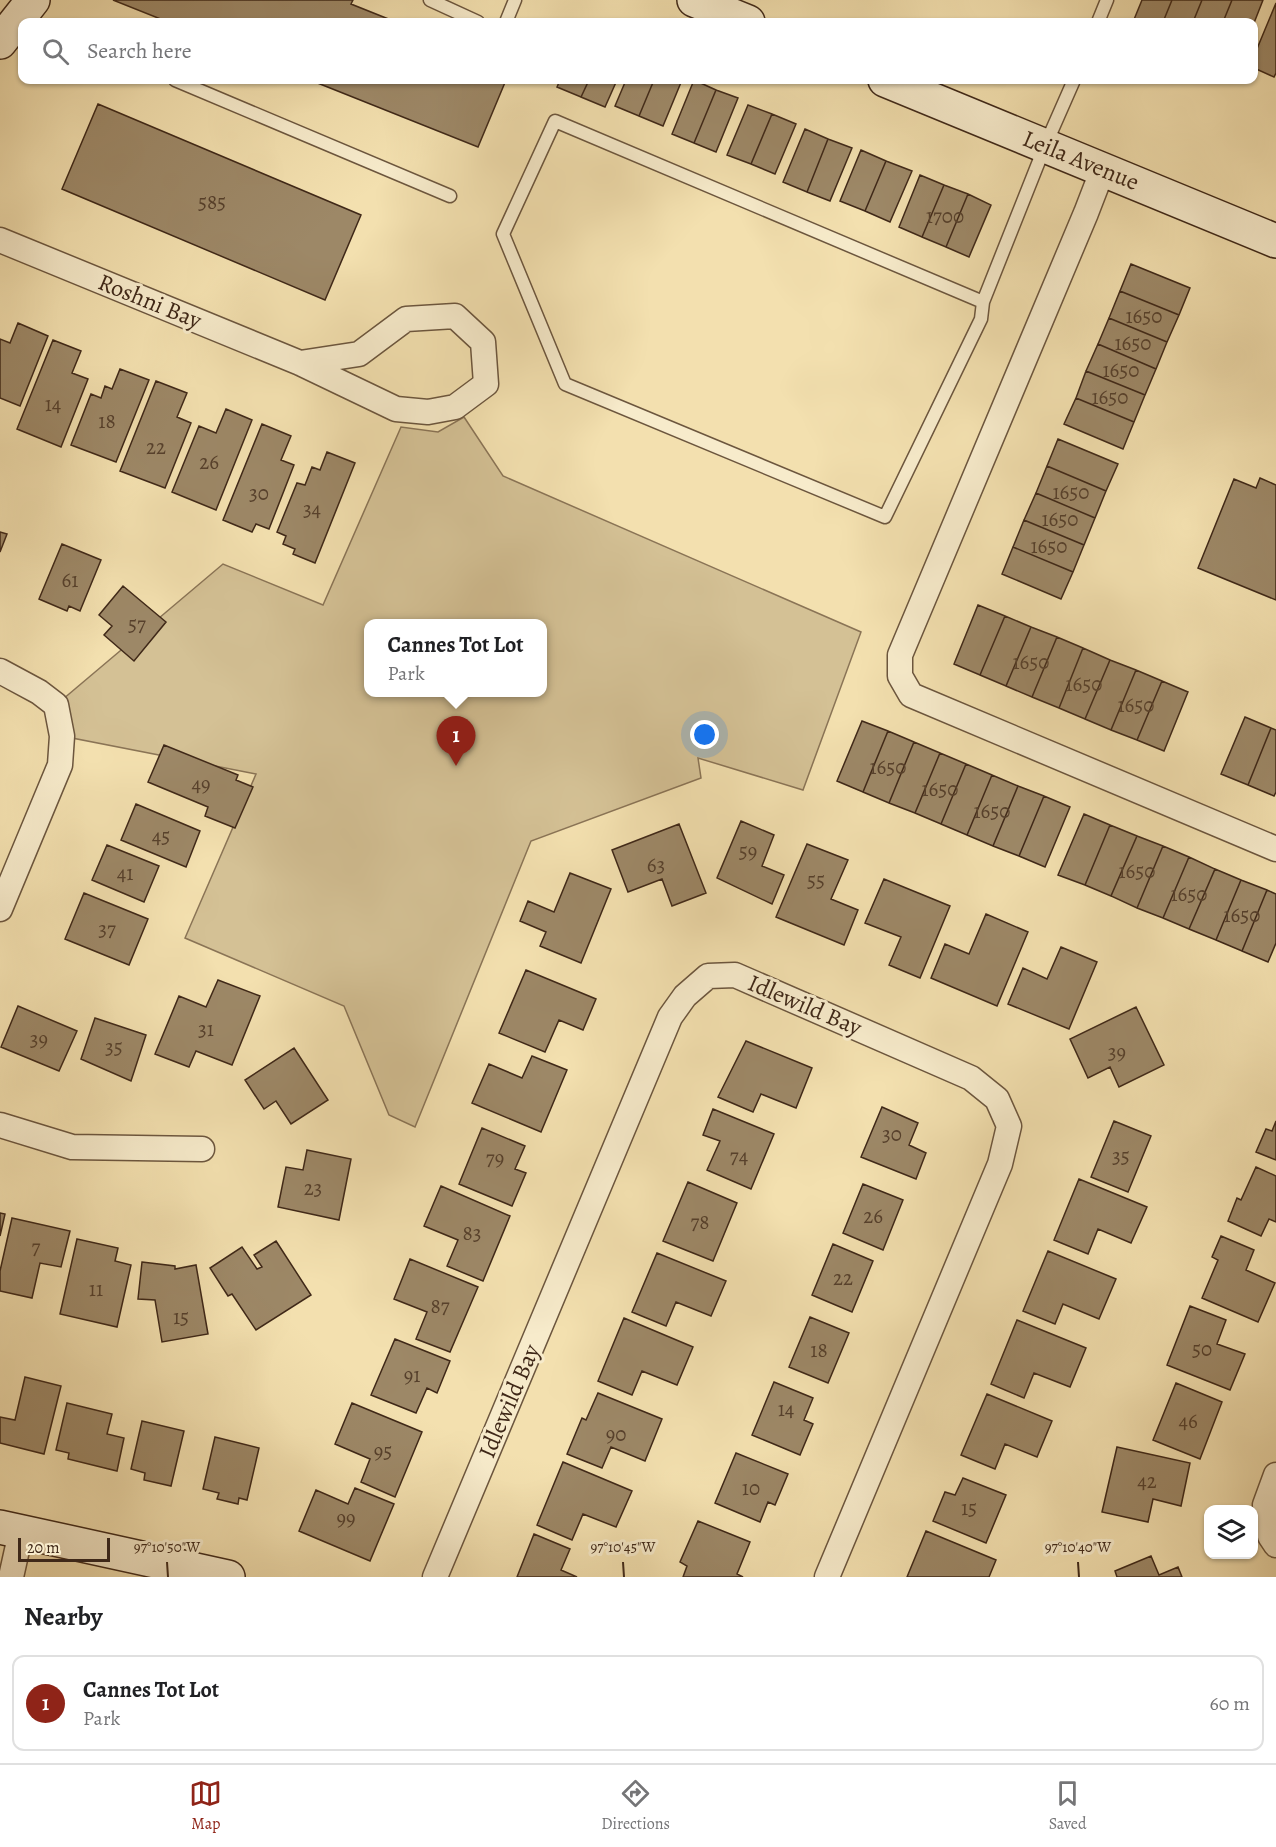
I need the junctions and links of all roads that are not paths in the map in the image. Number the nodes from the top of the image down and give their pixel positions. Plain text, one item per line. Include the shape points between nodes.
1 (430, 0) edge
2 (515, 0) edge
3 (694, 0) edge
4 (1107, 0) edge
5 (469, 18) edge
6 (508, 18) edge
7 (738, 18) edge
8 (1100, 18) edge
9 (18, 23) edge
10 (0, 42) edge
11 (185, 84) edge
12 (895, 84) edge
13 (1072, 84) edge
14 (1045, 146) junction
15 (1102, 169) junction
16 (450, 196) dead end
17 (0, 240) edge
18 (1276, 241) edge
19 (983, 302) junction
20 (300, 363) junction
21 (0, 671) edge
22 (1276, 849) edge
23 (0, 909) edge
24 (0, 1125) edge
25 (202, 1149) dead end
26 (1276, 1475) edge
27 (10, 1530) edge
28 (1276, 1545) edge
29 (11, 1577) edge
30 (228, 1577) edge
31 (435, 1577) edge
32 (827, 1577) edge

1 - 5 lane
2 - 6 lane
3 - 7 street
4 - 8 lane
9 - 10 street
11 - 16 lane
12 - 14 street, Leila Avenue
13 - 14 lane
14 - 15 street, Leila Avenue
14 - 19 lane
15 - 18 street, Leila Avenue
15 - 22 street via 900,655 900,676 911,695
17 - 20 street, Roshni Bay
19 - 19 lane via 555,121 503,234 565,384 885,517 981,319
20 - 20 street, Roshni Bay via 396,409 428,412 455,407 486,384 483,342 455,316 406,319 359,354
21 - 23 street via 56,705 62,736 60,765
24 - 25 street via 72,1147
26 - 28 street via 1265,1505 1270,1536
27 - 29 street
27 - 30 street
31 - 32 street, Idlewild Bay via 669,1017 708,976 735,975 971,1078 997,1099 1010,1126 1000,1164

